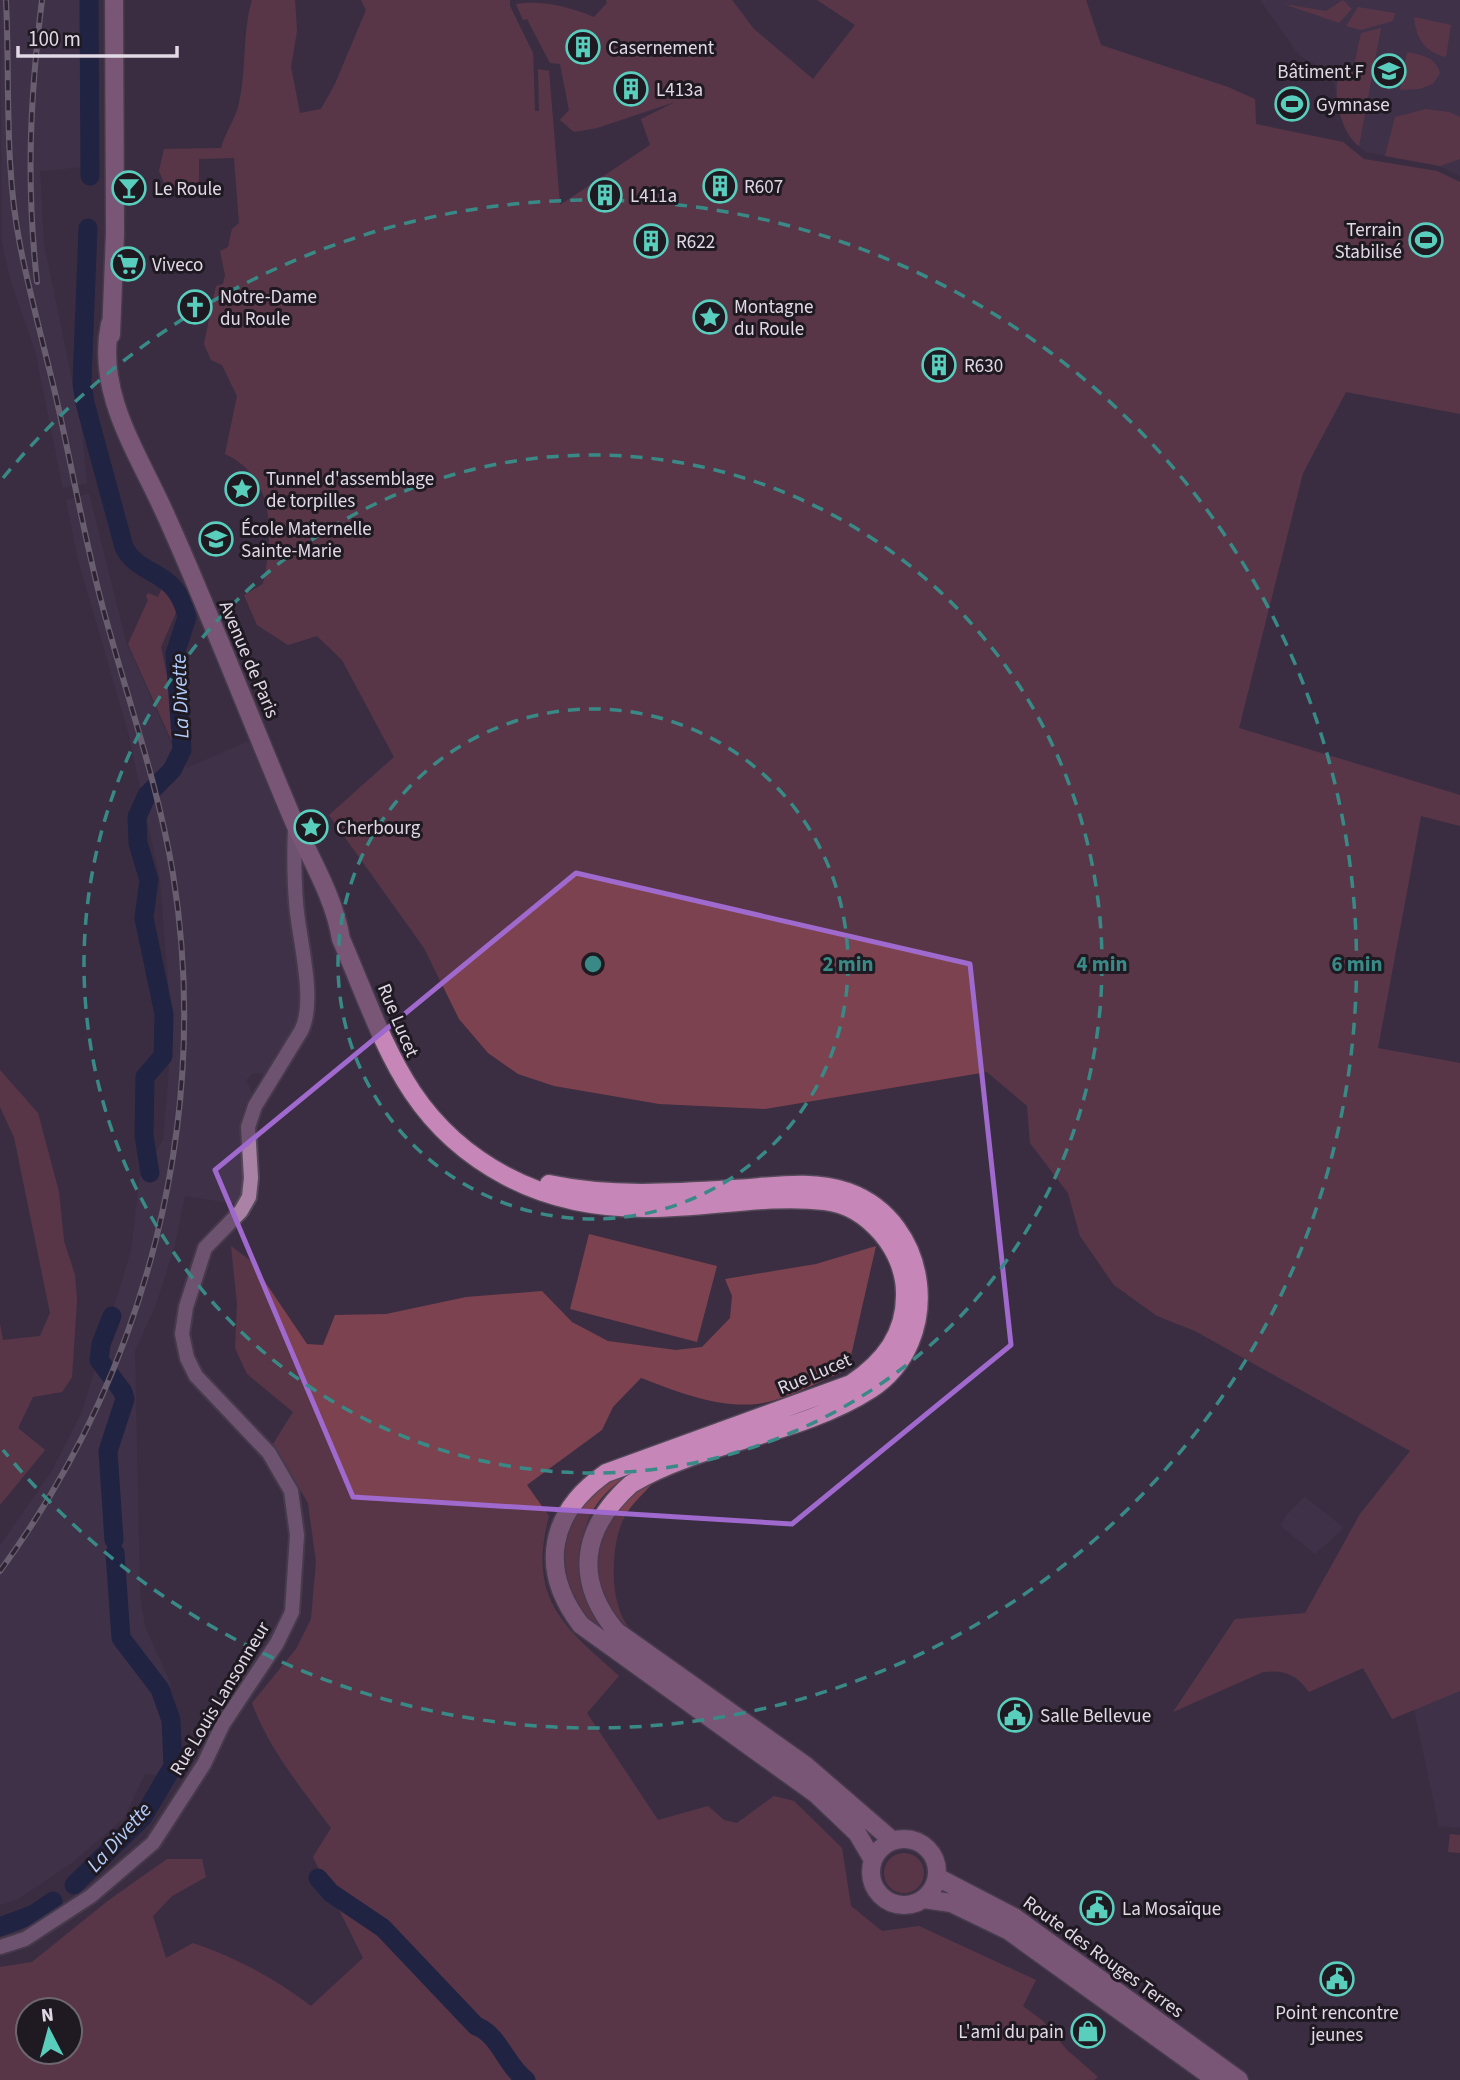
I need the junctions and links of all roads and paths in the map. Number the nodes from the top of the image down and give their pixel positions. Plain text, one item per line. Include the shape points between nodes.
1 (114, 0) edge
2 (295, 823) junction
3 (338, 922) junction
4 (893, 1840) junction
5 (873, 1860) junction
6 (937, 1877) junction
7 (924, 1899) junction
8 (0, 1947) edge
9 (1216, 2080) edge
10 (1239, 2080) edge

1 - 2 main road, Avenue de Paris via 115,233 106,367 115,402
2 - 3 main road, Rue Lucet
2 - 8 main road, Rue Louis Lansonneur via 296,904 306,1016 250,1118 249,1196 241,1211 205,1248 182,1334 196,1376 270,1453 291,1491 297,1535 292,1612 153,1843 91,1896 25,1940
3 - 4 main road, Rue Lucet via 351,939 410,1077 449,1122 494,1160 531,1178 589,1191 830,1188 863,1199 904,1237 916,1265 920,1303 912,1338 891,1372 873,1388 836,1406 631,1484 596,1525 588,1568 595,1600 616,1631 805,1765
3 - 5 main road, Rue Lucet via 341,939 409,1091 458,1144 505,1176 550,1195 623,1208 826,1201 858,1213 884,1234 892,1247 903,1276 904,1306 898,1334 881,1362 851,1384 606,1474 587,1486 565,1514 555,1555 563,1598 581,1625 816,1794 857,1833
4 - 5 main road
4 - 6 main road via 910,1839 925,1846 935,1860
5 - 7 main road via 872,1881 884,1899 904,1906
6 - 7 main road
6 - 10 main road, Route des Rouges Terres via 1014,1917
7 - 9 main road, Route des Rouges Terres via 951,1903 1009,1931

